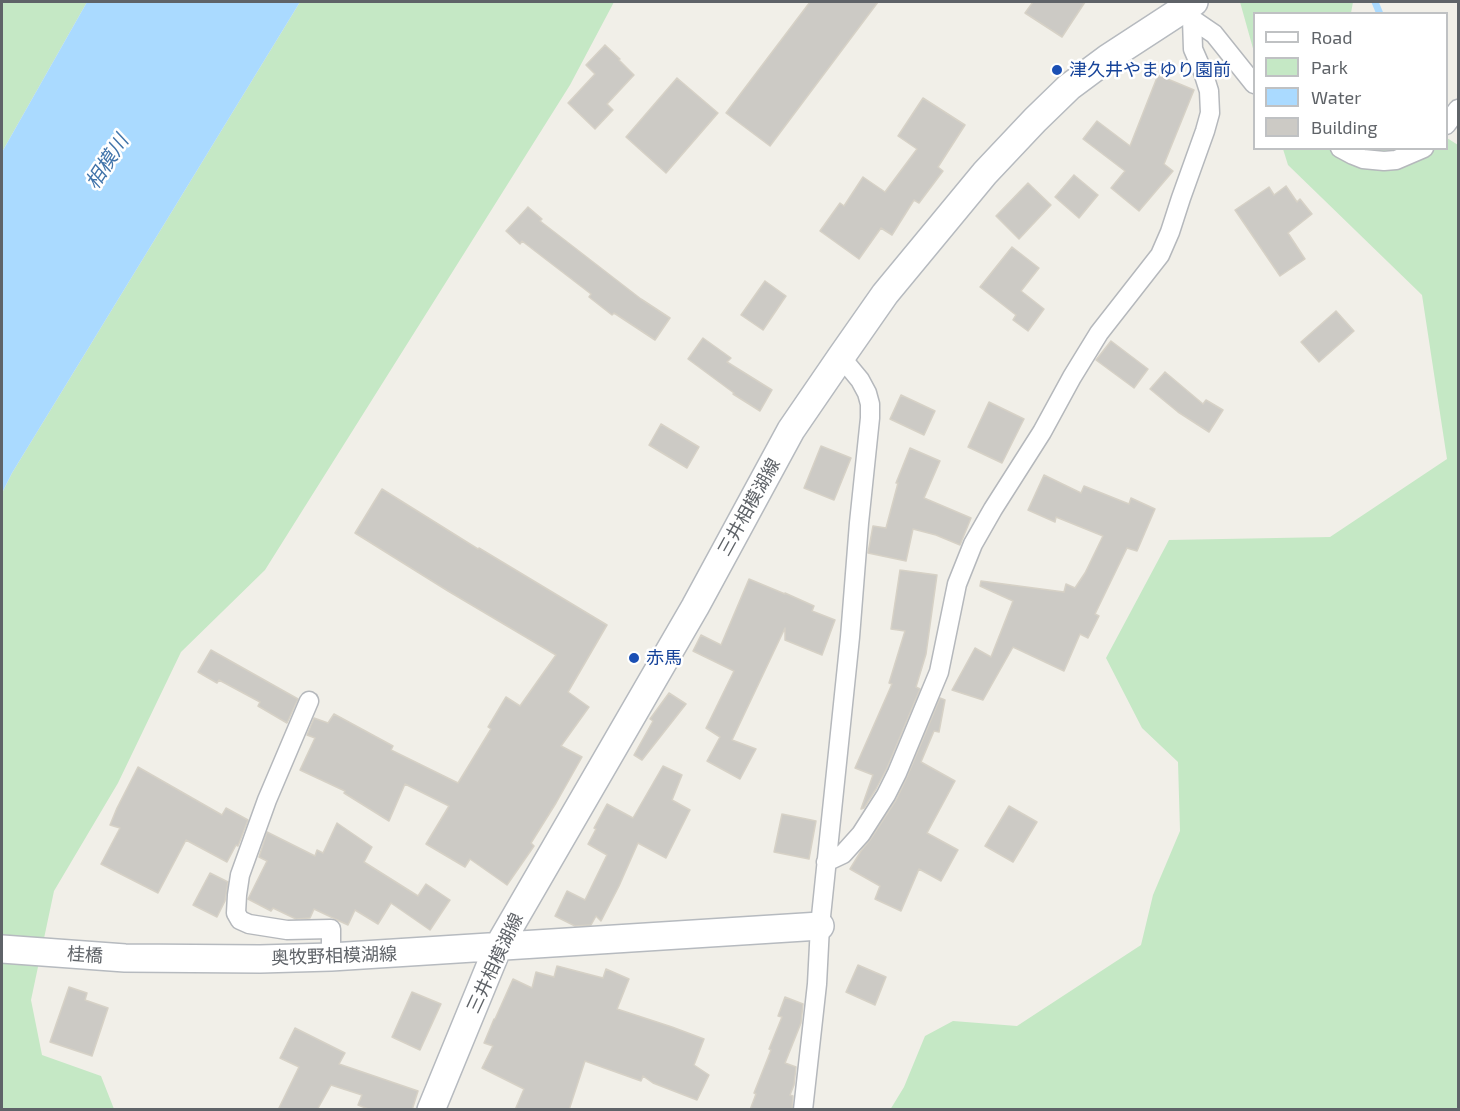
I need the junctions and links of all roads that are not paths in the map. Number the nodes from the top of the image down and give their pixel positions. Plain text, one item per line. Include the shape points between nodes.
1 (1190, 10) edge
2 (1253, 83) edge
3 (1458, 109) edge
4 (1448, 123) edge
5 (1344, 150) edge
6 (1420, 150) edge
7 (841, 357) junction
8 (309, 701) dead end
9 (826, 862) junction
10 (820, 926) junction
11 (498, 947) junction
12 (2, 949) edge
13 (331, 957) junction
14 (169, 958) joint
15 (431, 1110) edge
16 (803, 1110) edge

1 - 2 street via 1214,33
1 - 7 main road, 三井相模湖線 via 1107,58 1035,120 985,173 885,294
1 - 9 street via 1193,49 1209,91 1210,113 1170,232 1160,255 1099,333 973,544 957,584 939,672 897,773 861,834 843,854
3 - 4 street
5 - 6 street via 1363,159 1384,161
7 - 9 street via 860,380 870,404
7 - 11 main road, 三井相模湖線 via 792,430 695,607
8 - 13 street via 240,875 236,913 249,924 288,930 331,929
9 - 10 street
10 - 11 main road, 奥牧野相模湖線
10 - 16 street via 818,984
11 - 13 main road, 奥牧野相模湖線
11 - 15 main road, 三井相模湖線
12 - 14 main road, 桂橋
13 - 14 main road, 奥牧野相模湖線

